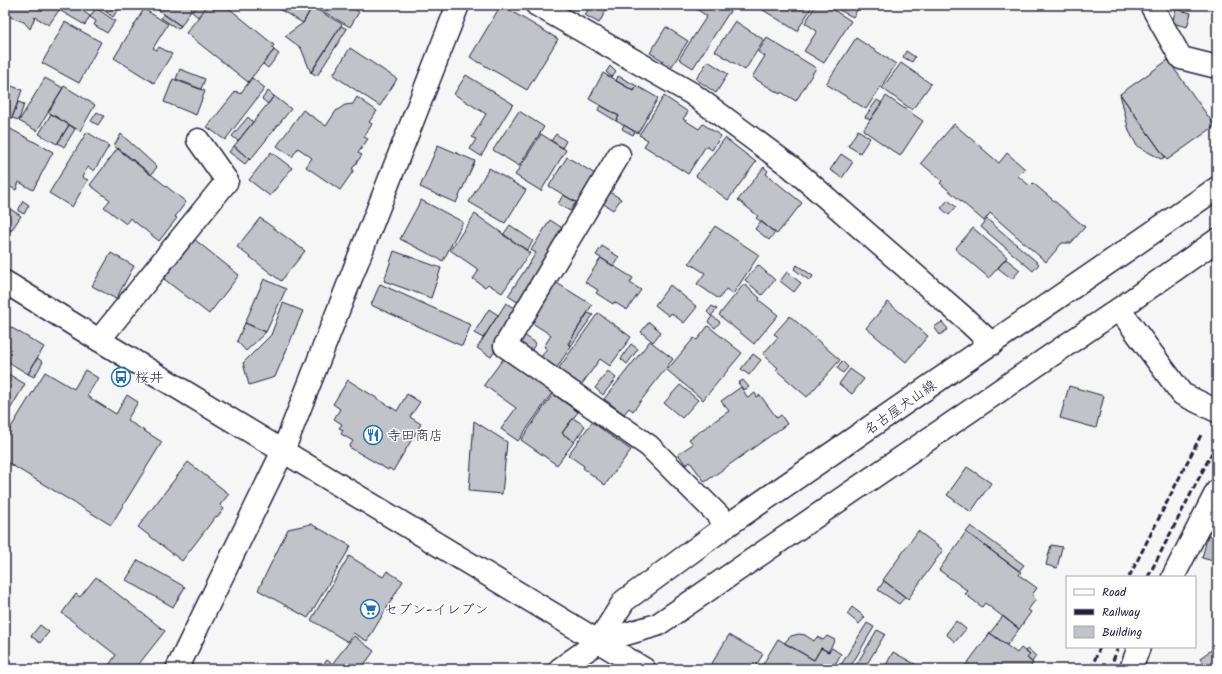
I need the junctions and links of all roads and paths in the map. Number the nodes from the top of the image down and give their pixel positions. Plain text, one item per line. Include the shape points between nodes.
1 (458, 5) edge
2 (536, 5) edge
3 (1151, 5) edge
4 (1217, 67) edge
5 (198, 140) dead end
6 (619, 155) dead end
7 (1217, 188) edge
8 (1217, 240) edge
9 (5, 282) edge
10 (1119, 308) junction
11 (99, 340) junction
12 (992, 344) junction
13 (1217, 411) edge
14 (283, 451) junction
15 (1217, 491) edge
16 (728, 526) junction
17 (1174, 576) edge
18 (598, 642) junction
19 (1139, 648) edge
20 (177, 669) edge
21 (560, 669) edge
22 (644, 669) edge
23 (1131, 669) edge

1 - 14 street
2 - 12 street via 691,93 791,167
3 - 4 street via 1181,58
5 - 11 street via 227,181
6 - 16 street via 505,346 649,446
7 - 12 street, 名古屋犬山線
8 - 10 street, 名古屋犬山線
9 - 11 street
10 - 13 street via 1182,394
10 - 18 street, 名古屋犬山線 via 657,625
11 - 14 street
12 - 16 street, 名古屋犬山線
14 - 18 street
14 - 20 street
15 - 17 street
16 - 18 street, 名古屋犬山線 via 624,601
18 - 21 street, 名古屋犬山線
18 - 22 street
19 - 23 street

